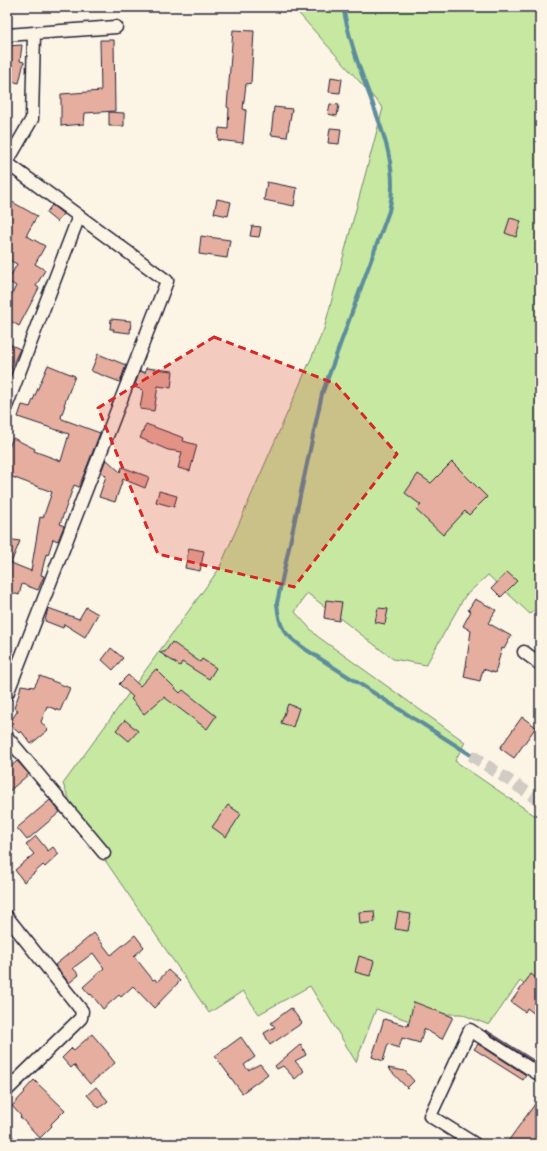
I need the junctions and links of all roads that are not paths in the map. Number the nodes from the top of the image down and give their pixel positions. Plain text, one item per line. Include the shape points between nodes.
1 (116, 27) dead end
2 (34, 33) junction
3 (7, 35) edge
4 (7, 163) edge
5 (79, 216) junction
6 (7, 404) edge
7 (524, 652) dead end
8 (540, 664) edge
9 (7, 694) edge
10 (7, 738) edge
11 (104, 854) dead end
12 (7, 917) edge
13 (540, 1075) edge
14 (7, 1090) edge
15 (7, 1141) edge
16 (10, 1144) edge
17 (475, 1144) edge

1 - 2 street
2 - 3 street
2 - 4 street via 32,119
4 - 5 street
5 - 6 street
5 - 9 street via 167,281
7 - 8 street
10 - 11 street
12 - 14 street via 82,1011 81,1018
13 - 17 street via 470,1030 430,1116
15 - 16 street

